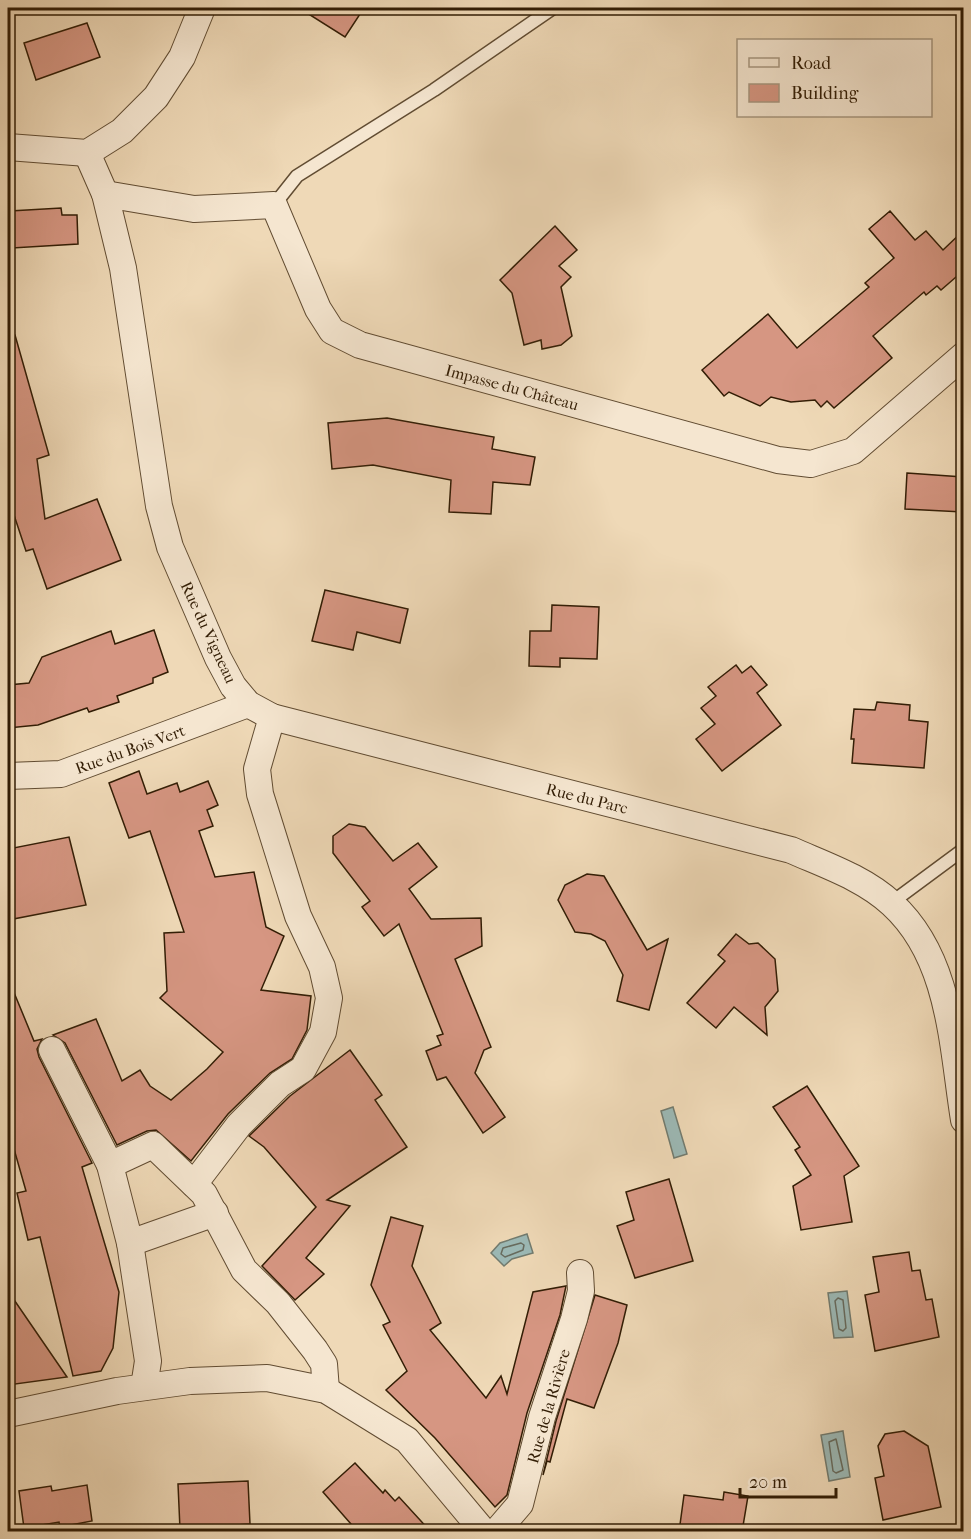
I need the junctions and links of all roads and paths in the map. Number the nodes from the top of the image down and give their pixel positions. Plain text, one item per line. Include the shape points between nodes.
1 (202, 8) edge
2 (553, 8) edge
3 (8, 147) edge
4 (87, 153) junction
5 (105, 194) junction
6 (273, 205) junction
7 (963, 355) edge
8 (248, 704) junction
9 (272, 717) junction
10 (8, 776) edge
11 (963, 849) edge
12 (891, 903) junction
13 (52, 1050) dead end
14 (963, 1120) edge
15 (110, 1165) junction
16 (194, 1184) junction
17 (215, 1213) junction
18 (130, 1243) junction
19 (580, 1273) dead end
20 (144, 1387) junction
21 (326, 1390) junction
22 (8, 1414) edge
23 (484, 1532) edge
24 (496, 1532) edge

1 - 4 street via 182,57 156,96 122,131
2 - 6 lane via 434,90 297,176
3 - 4 street
4 - 5 street, Rue du Vigneau
5 - 6 street via 194,209
5 - 8 street, Rue du Vigneau via 123,268 159,506 170,548 218,658
6 - 7 street, Impasse du Château via 332,331 360,345 778,460 811,464 853,451
8 - 9 street, Rue du Vigneau
8 - 10 street, Rue du Bois Vert via 61,774
9 - 12 street, Rue du Parc via 791,850 846,873
9 - 16 street via 257,769 260,794 298,916 322,967 329,998 323,1032 303,1069 280,1084 240,1125
11 - 12 lane
12 - 14 street, Rue du Parc via 921,937 941,981
13 - 15 street
15 - 16 street via 153,1145
15 - 18 street
16 - 17 street
17 - 18 street
17 - 21 street via 244,1270 278,1303 324,1364
18 - 20 street via 148,1361
19 - 24 street, Rue de la Rivière via 581,1291 574,1319 520,1504
20 - 21 street via 267,1378
20 - 22 street
21 - 23 street via 407,1440

